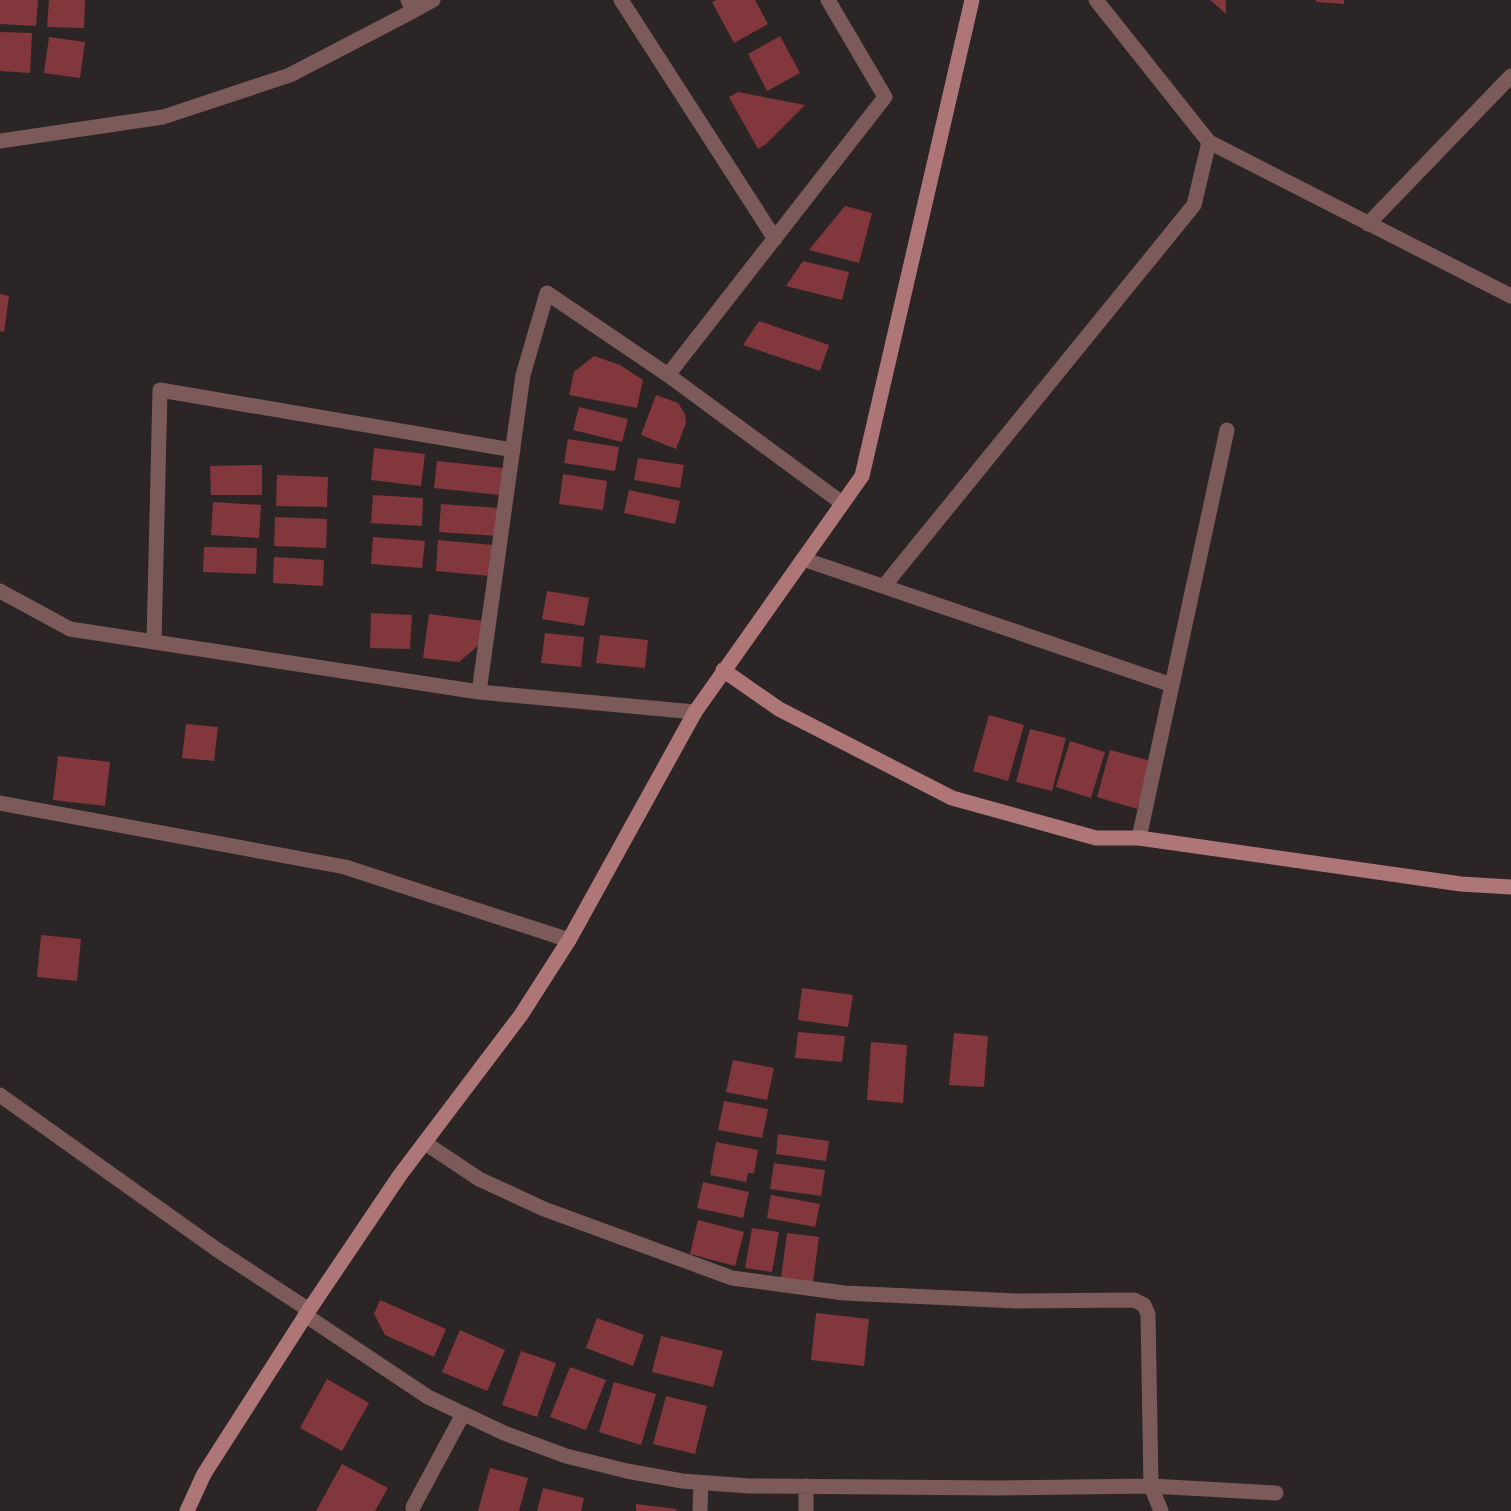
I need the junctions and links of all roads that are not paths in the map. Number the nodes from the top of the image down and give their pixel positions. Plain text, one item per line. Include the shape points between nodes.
1 (432, 0) edge
2 (621, 0) edge
3 (828, 0) edge
4 (972, 0) edge
5 (1096, 0) edge
6 (411, 5) edge
7 (1511, 76) edge
8 (0, 141) edge
9 (1209, 142) junction
10 (1368, 224) junction
11 (775, 238) junction
12 (1511, 296) edge
13 (668, 375) junction
14 (1227, 430) dead end
15 (513, 450) junction
16 (842, 503) junction
17 (802, 559) junction
18 (884, 586) junction
19 (0, 591) edge
20 (154, 642) junction
21 (723, 670) junction
22 (1172, 685) junction
23 (479, 692) junction
24 (695, 712) junction
25 (0, 803) edge
26 (1139, 838) junction
27 (1511, 887) edge
28 (569, 940) junction
29 (0, 1095) edge
30 (425, 1143) junction
31 (307, 1313) junction
32 (463, 1413) junction
33 (701, 1483) junction
34 (806, 1486) junction
35 (1151, 1486) junction
36 (1276, 1493) dead end
37 (413, 1507) dead end
38 (187, 1511) edge
39 (700, 1511) edge
40 (806, 1511) edge
41 (1161, 1511) edge

1 - 6 street
2 - 11 street
3 - 11 street via 885,97
4 - 16 street via 862,476
5 - 9 street
6 - 8 street via 290,75 162,117
7 - 10 street
9 - 10 street
9 - 18 street via 1194,205
10 - 12 street
11 - 13 street
13 - 15 street via 547,293 523,375
13 - 16 street
14 - 22 street
15 - 20 street via 160,390
15 - 23 street
16 - 17 street
17 - 18 street
17 - 21 street
18 - 22 street
19 - 20 street via 70,629
20 - 23 street
21 - 24 street
21 - 26 street via 779,709 952,798 1096,838
22 - 26 street
23 - 24 street
24 - 28 street
25 - 28 street via 345,867
26 - 27 street via 1461,884
28 - 30 street via 521,1015
29 - 31 street
30 - 31 street
30 - 35 street via 479,1179 544,1209 732,1278 844,1293 1017,1301 1134,1300 1144,1305 1148,1314
31 - 32 street via 428,1397
31 - 38 street via 204,1474
32 - 33 street via 566,1456
32 - 37 street
33 - 34 street
33 - 39 street
34 - 35 street
34 - 40 street
35 - 36 street
35 - 41 street

